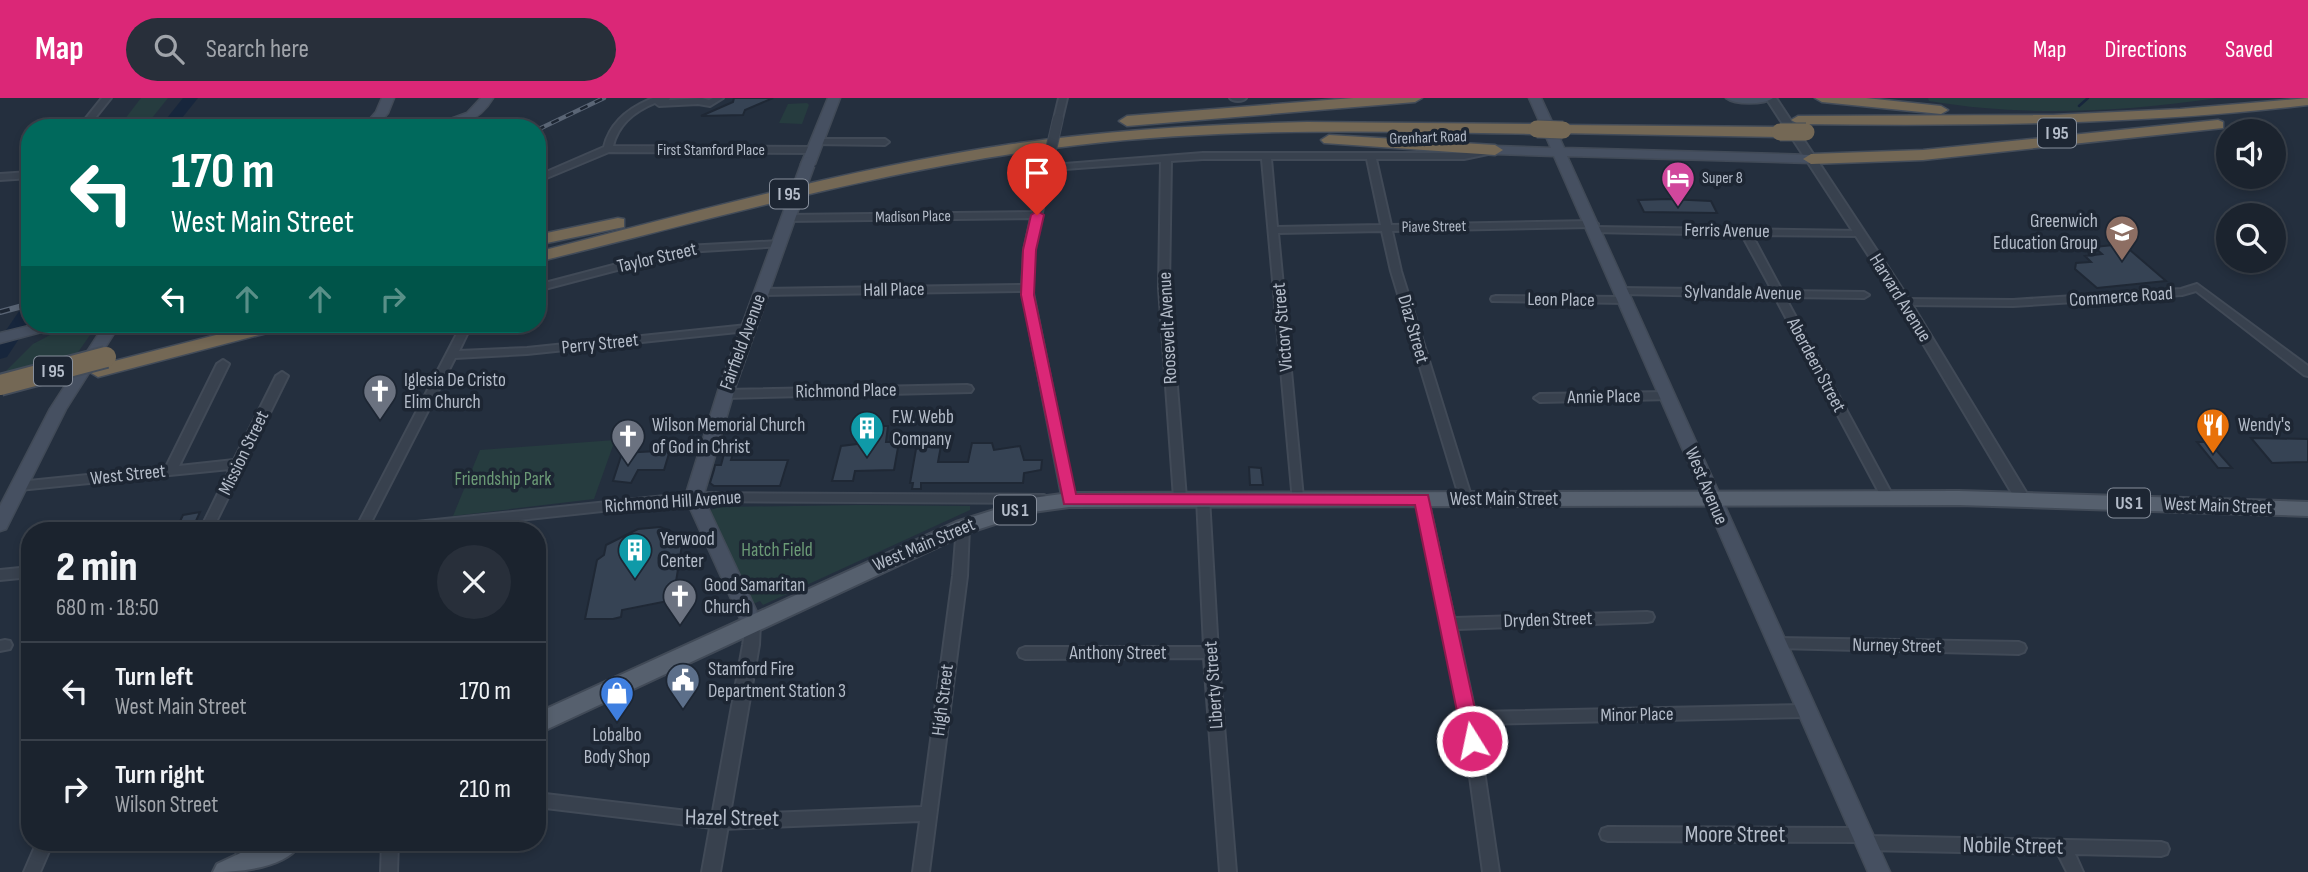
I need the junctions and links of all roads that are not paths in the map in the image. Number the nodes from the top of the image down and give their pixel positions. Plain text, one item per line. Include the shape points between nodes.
1 (107, 98) edge
2 (388, 98) edge
3 (487, 98) edge
4 (666, 98) edge
5 (719, 98) edge
6 (834, 98) edge
7 (1063, 98) edge
8 (1234, 98) edge
9 (1242, 98) edge
10 (1415, 98) edge
11 (1535, 98) edge
12 (1732, 98) edge
13 (1769, 98) edge
14 (1822, 98) edge
15 (698, 100) edge
16 (2308, 102) edge
17 (645, 104) junction
18 (2308, 116) edge
19 (2152, 117) junction
20 (90, 119) edge
21 (376, 119) edge
22 (463, 119) edge
23 (2278, 119) edge
24 (1534, 123) junction
25 (1101, 124) junction
26 (2216, 125) edge
27 (2216, 125) edge
28 (1802, 126) junction
29 (1138, 134) junction
30 (885, 142) dead end
31 (608, 149) junction
32 (1495, 150) junction
33 (813, 152) junction
34 (1561, 153) junction
35 (1266, 156) junction
36 (1371, 157) junction
37 (1166, 158) junction
38 (1811, 159) junction
39 (1047, 168) junction
40 (546, 174) edge
41 (21, 175) edge
42 (0, 177) edge
43 (791, 212) junction
44 (1037, 215) junction
45 (644, 217) junction
46 (1594, 227) junction
47 (1386, 228) junction
48 (1275, 230) junction
49 (1745, 231) junction
50 (1858, 233) junction
51 (546, 238) edge
52 (546, 244) edge
53 (779, 244) junction
54 (546, 255) edge
55 (546, 286) edge
56 (1027, 288) junction
57 (762, 292) junction
58 (1777, 292) junction
59 (1864, 295) dead end
60 (1624, 296) junction
61 (1496, 299) dead end
62 (1904, 302) junction
63 (747, 328) junction
64 (21, 333) edge
65 (106, 333) edge
66 (206, 333) edge
67 (240, 333) edge
68 (463, 333) edge
69 (0, 338) edge
70 (452, 355) junction
71 (102, 364) junction
72 (223, 364) dead end
73 (2308, 372) edge
74 (282, 376) dead end
75 (0, 385) edge
76 (967, 389) dead end
77 (724, 394) junction
78 (1667, 396) junction
79 (0, 398) edge
80 (1540, 398) dead end
81 (238, 464) junction
82 (171, 470) junction
83 (19, 486) junction
84 (694, 498) junction
85 (960, 498) junction
86 (1180, 498) junction
87 (1203, 498) junction
88 (1297, 498) junction
89 (1710, 498) junction
90 (1888, 498) junction
91 (1422, 499) junction
92 (1466, 499) junction
93 (1069, 500) junction
94 (2024, 500) junction
95 (2308, 509) edge
96 (999, 514) junction
97 (210, 522) edge
98 (365, 522) edge
99 (520, 522) edge
100 (0, 524) edge
101 (963, 527) junction
102 (21, 573) edge
103 (0, 575) edge
104 (1647, 617) dead end
105 (752, 623) junction
106 (1449, 624) junction
107 (1776, 643) junction
108 (2019, 648) dead end
109 (1211, 652) junction
110 (1025, 653) dead end
111 (1806, 710) junction
112 (1469, 718) junction
113 (546, 720) edge
114 (546, 801) edge
115 (928, 814) junction
116 (721, 822) junction
117 (1608, 834) dead end
118 (1864, 839) junction
119 (2063, 846) junction
120 (2161, 849) dead end
121 (41, 851) edge
122 (262, 851) edge
123 (389, 851) edge
124 (238, 859) edge
125 (33, 872) edge
126 (388, 872) edge
127 (712, 872) edge
128 (921, 872) edge
129 (1228, 872) edge
130 (1491, 872) edge
131 (1878, 872) edge
132 (2075, 872) edge

1 - 20 street
2 - 21 main road
3 - 22 main road via 483,107
4 - 17 street
5 - 15 street via 710,103
6 - 33 main road, Fairfield Avenue
7 - 39 street, bridge
8 - 9 street
10 - 25 highway
11 - 34 main road, West Avenue
12 - 13 main road
13 - 38 street, Harvard Avenue
14 - 19 highway via 1996,115
15 - 17 street
16 - 19 highway, I 95
17 - 31 street via 614,129
18 - 23 highway, I 95
19 - 28 highway, I 95
24 - 25 highway, I 95 via 1277,115
24 - 28 highway, I 95, bridge
24 - 29 highway, I 95
25 - 45 highway, I 95 via 983,139 874,160
26 - 38 highway via 1913,155
27 - 28 highway, I 95 via 2028,134
29 - 32 highway via 1260,135
29 - 54 highway, I 95 via 1020,147 901,168
30 - 33 street, First Stamford Place
31 - 33 street, First Stamford Place
31 - 40 street, First Stamford Place
32 - 34 main road, Grenhart Road
32 - 36 street, Grenhart Road via 1469,156
33 - 43 main road, Fairfield Avenue, bridge
34 - 38 main road, Grenhart Road
34 - 46 main road, West Avenue
35 - 36 street, Grenhart Road
35 - 37 street, Grenhart Road
35 - 48 street, Victory Street
36 - 47 street, Diaz Street
37 - 39 street, Grenhart Road
37 - 86 street, Roosevelt Avenue via 1164,288
38 - 50 street, Harvard Avenue
39 - 44 street
41 - 42 street
43 - 44 street, Madison Place
43 - 53 main road, Fairfield Avenue
44 - 56 street
45 - 51 highway
45 - 52 highway, I 95
46 - 47 street, Piave Street
46 - 49 street, Ferris Avenue
46 - 60 main road, West Avenue
47 - 48 street, Piave Street
47 - 92 street, Diaz Street via 1422,363
48 - 88 street, Victory Street
49 - 50 street, Ferris Avenue
49 - 58 street, Aberdeen Street
50 - 62 street, Harvard Avenue
53 - 55 street, Taylor Street via 675,251
53 - 57 main road, Fairfield Avenue
56 - 57 street, Hall Place
56 - 93 street
57 - 63 main road, Fairfield Avenue
58 - 59 street, Sylvandale Avenue
58 - 60 street, Sylvandale Avenue
58 - 90 street, Aberdeen Street
60 - 61 street, Leon Place
60 - 78 main road, West Avenue
62 - 73 street, Commerce Road via 2112,299 2197,287
62 - 94 street, Harvard Avenue
63 - 70 street, Perry Street
63 - 77 main road, Fairfield Avenue
64 - 69 main road
65 - 83 main road via 65,397
66 - 71 highway, I 95
67 - 71 highway, I 95
68 - 70 street
70 - 98 street
71 - 75 highway, I 95, bridge
71 - 79 highway
72 - 82 street
74 - 81 street, Mission Street
76 - 77 street, Richmond Place
77 - 84 main road, Fairfield Avenue
78 - 80 street, Annie Place
78 - 89 main road, West Avenue
81 - 82 street, West Street
81 - 97 street, Mission Street
82 - 83 street, West Street
83 - 100 main road
84 - 85 street, Richmond Hill Avenue
84 - 99 street, Richmond Hill Avenue
84 - 105 main road
85 - 93 street, Richmond Hill Avenue
85 - 96 street, Richmond Hill Avenue via 987,504
86 - 87 main road, West Main Street / US 1
86 - 93 main road, West Main Street / US 1
87 - 88 main road, West Main Street / US 1
87 - 109 street, Liberty Street
88 - 91 main road, West Main Street / US 1
89 - 90 main road, West Main Street / US 1
89 - 92 main road, West Main Street / US 1
89 - 107 main road, West Avenue
90 - 94 main road, West Main Street / US 1
91 - 92 main road, West Main Street / US 1
91 - 106 street
93 - 96 main road, West Main Street / US 1
94 - 95 main road, West Main Street / US 1
96 - 101 main road, West Main Street / US 1
101 - 105 main road, West Main Street / US 1
101 - 115 street, High Street
102 - 103 street
104 - 106 street, Dryden Street
105 - 113 main road, West Main Street / US 1
105 - 116 street
106 - 112 street
107 - 108 street, Nurney Street
107 - 111 main road, West Avenue
109 - 110 street, Anthony Street
109 - 129 street, Liberty Street
111 - 112 street, Minor Place
111 - 118 main road, West Avenue
112 - 130 street
114 - 116 street, Hazel Street
115 - 116 street, Hazel Street
115 - 128 street, High Street
116 - 127 street
117 - 118 street, Moore Street
118 - 119 street, Nobile Street
118 - 131 main road, West Avenue
119 - 120 street, Nobile Street
119 - 132 street
121 - 125 street
122 - 124 main road
123 - 126 street

